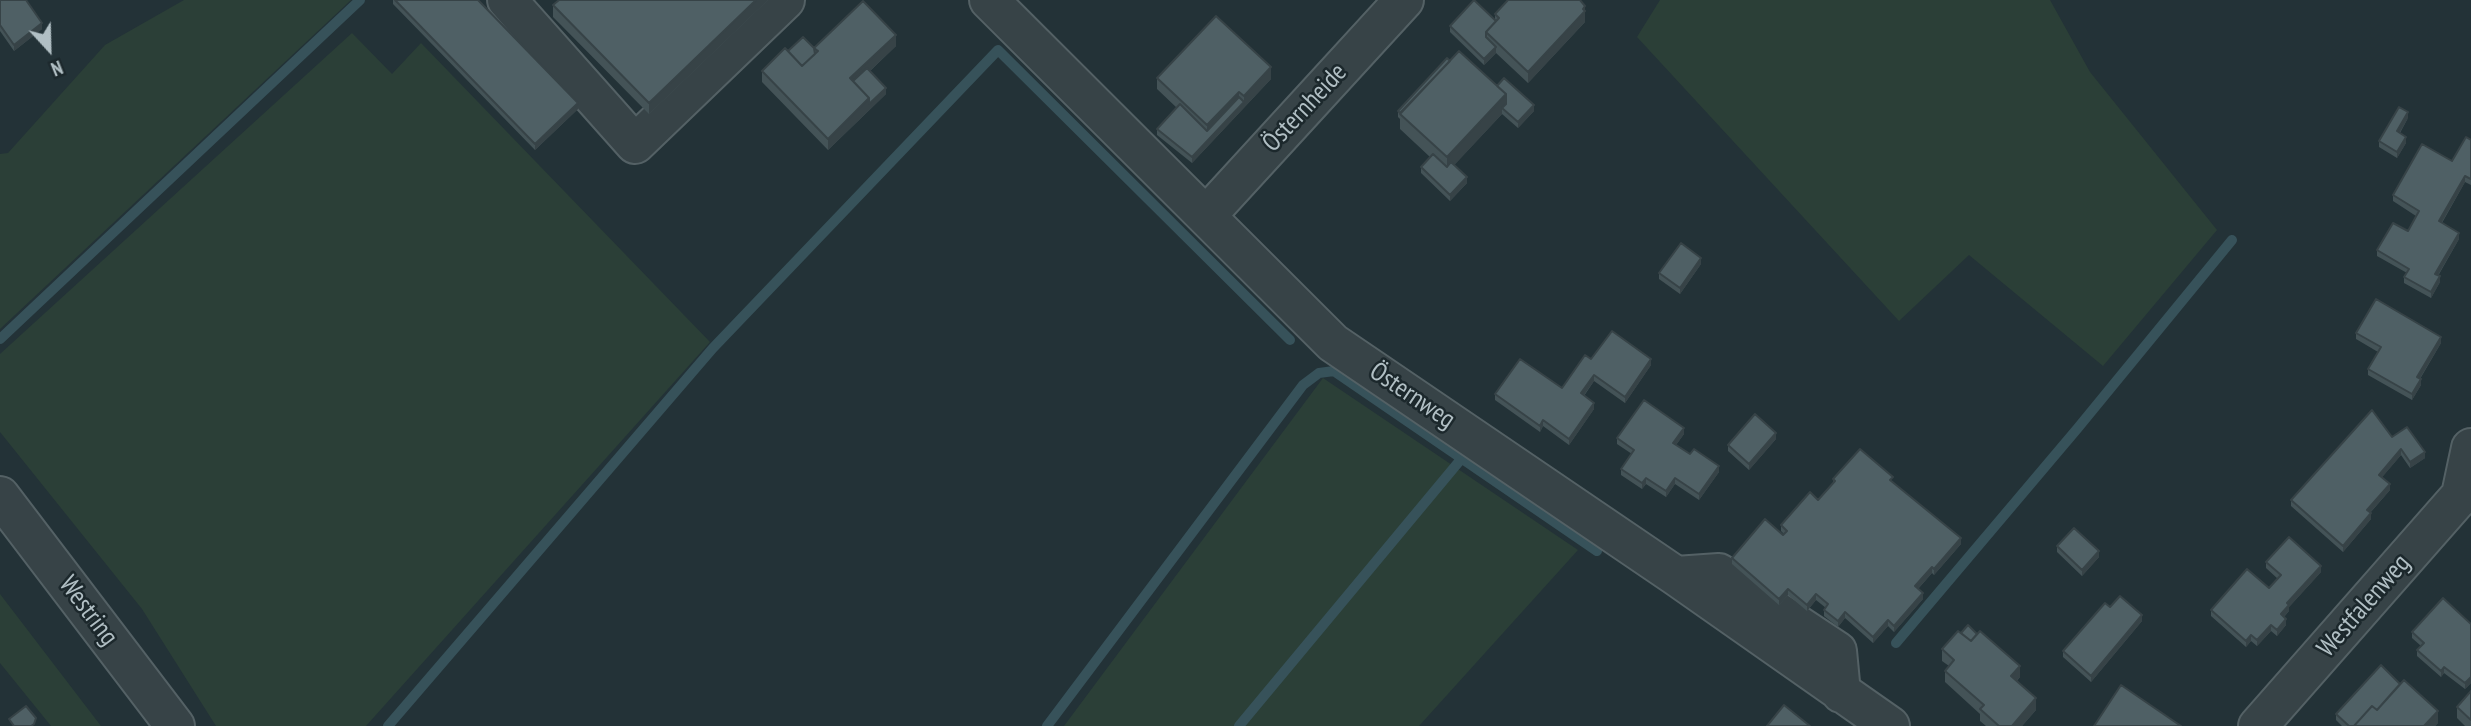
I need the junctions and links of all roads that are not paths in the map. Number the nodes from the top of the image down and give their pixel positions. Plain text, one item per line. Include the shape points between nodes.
1 (507, 0) edge
2 (785, 0) edge
3 (989, 0) edge
4 (1404, 0) edge
5 (1206, 216) junction
6 (2471, 448) edge
7 (2466, 492) edge
8 (0, 496) edge
9 (175, 726) edge
10 (1890, 726) edge
11 (2258, 726) edge

1 - 2 street via 635,144
3 - 5 street, Östernweg
4 - 5 street, Östernheide
5 - 10 street, Östernweg via 1333,343
6 - 7 street
7 - 11 street, Westfalenweg
8 - 9 street, Westring

